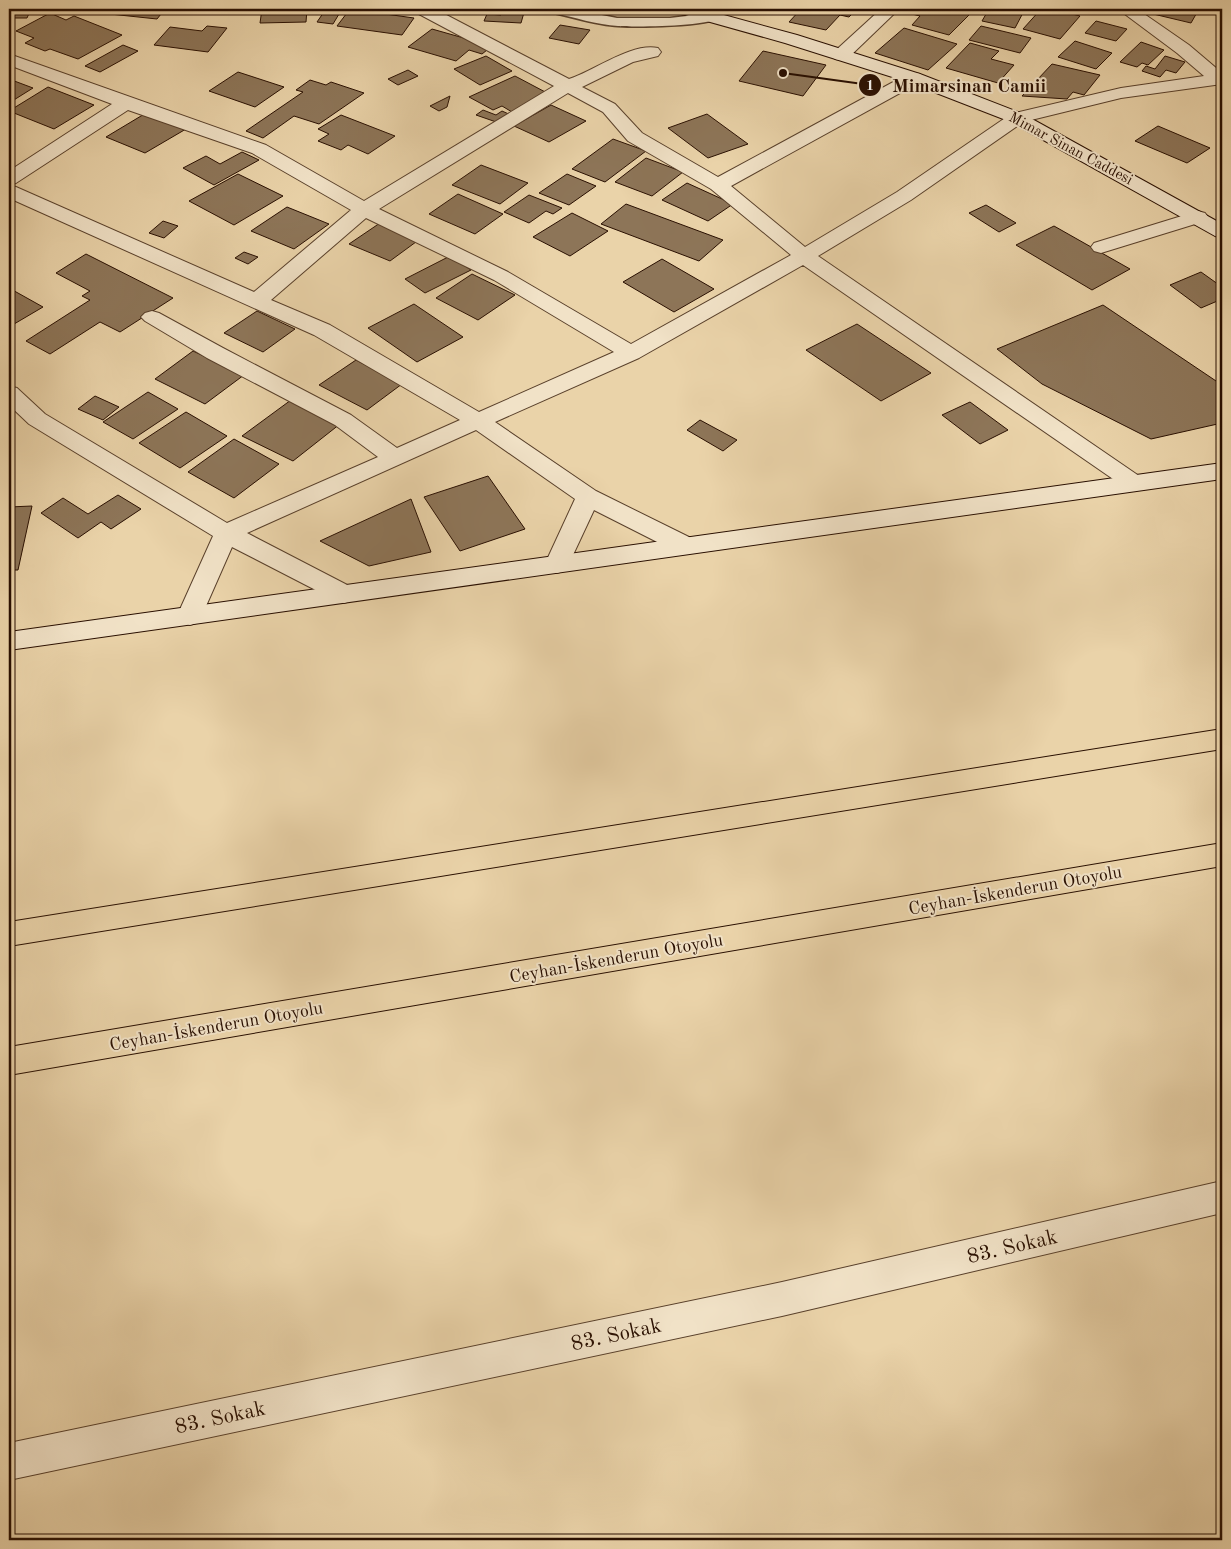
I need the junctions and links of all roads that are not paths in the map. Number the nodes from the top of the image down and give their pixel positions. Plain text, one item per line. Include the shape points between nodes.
1 (424, 9) edge
2 (553, 9) edge
3 (684, 9) edge
4 (891, 9) edge
5 (1126, 9) edge
6 (712, 17) junction
7 (652, 52) dead end
8 (841, 55) junction
9 (9, 58) edge
10 (914, 78) junction
11 (1221, 80) edge
12 (569, 85) junction
13 (126, 103) junction
14 (1017, 118) junction
15 (9, 179) edge
16 (718, 185) junction
17 (9, 191) edge
18 (364, 209) junction
19 (1198, 217) junction
20 (1222, 232) edge
21 (1102, 247) dead end
22 (804, 256) junction
23 (258, 300) junction
24 (152, 317) dead end
25 (631, 353) junction
26 (9, 393) edge
27 (9, 419) edge
28 (38, 419) junction
29 (478, 421) junction
30 (395, 458) junction
31 (1222, 471) edge
32 (1134, 483) junction
33 (588, 497) junction
34 (226, 534) junction
35 (686, 546) junction
36 (557, 564) junction
37 (344, 594) junction
38 (190, 616) junction
39 (9, 641) edge
40 (1222, 739) edge
41 (1222, 854) edge
42 (9, 934) edge
43 (9, 1061) edge
44 (1222, 1197) edge
45 (9, 1462) edge

1 - 12 street
2 - 6 lane via 617,22 670,22
3 - 6 street, Mimar Sinan Caddesi
4 - 8 street
5 - 11 street
6 - 8 street, Mimar Sinan Caddesi
7 - 12 street via 627,58 586,80
8 - 10 street, Mimar Sinan Caddesi
9 - 13 street
10 - 14 street, Mimar Sinan Caddesi
10 - 16 street
11 - 14 street via 1121,93
12 - 16 street via 609,108 636,137
12 - 18 street
13 - 15 street
13 - 18 street via 259,149
14 - 19 street, Mimar Sinan Caddesi
14 - 22 street via 904,196
16 - 22 street
17 - 23 street
18 - 23 street
18 - 25 street via 501,276
19 - 20 street, Mimar Sinan Caddesi
19 - 21 street
22 - 25 street
22 - 32 street
23 - 29 street via 322,330
24 - 30 street via 343,420
25 - 29 street
26 - 28 street
27 - 28 street
28 - 34 street
29 - 30 street
29 - 33 street
30 - 34 street
31 - 32 street
32 - 35 street
33 - 35 street
33 - 36 street
34 - 37 street
34 - 38 street
35 - 36 street
36 - 37 street
37 - 38 street
38 - 39 street
40 - 42 highway
41 - 43 highway, Ceyhan-İskenderun Otoyolu
44 - 45 street, 83. Sokak via 782,1299

